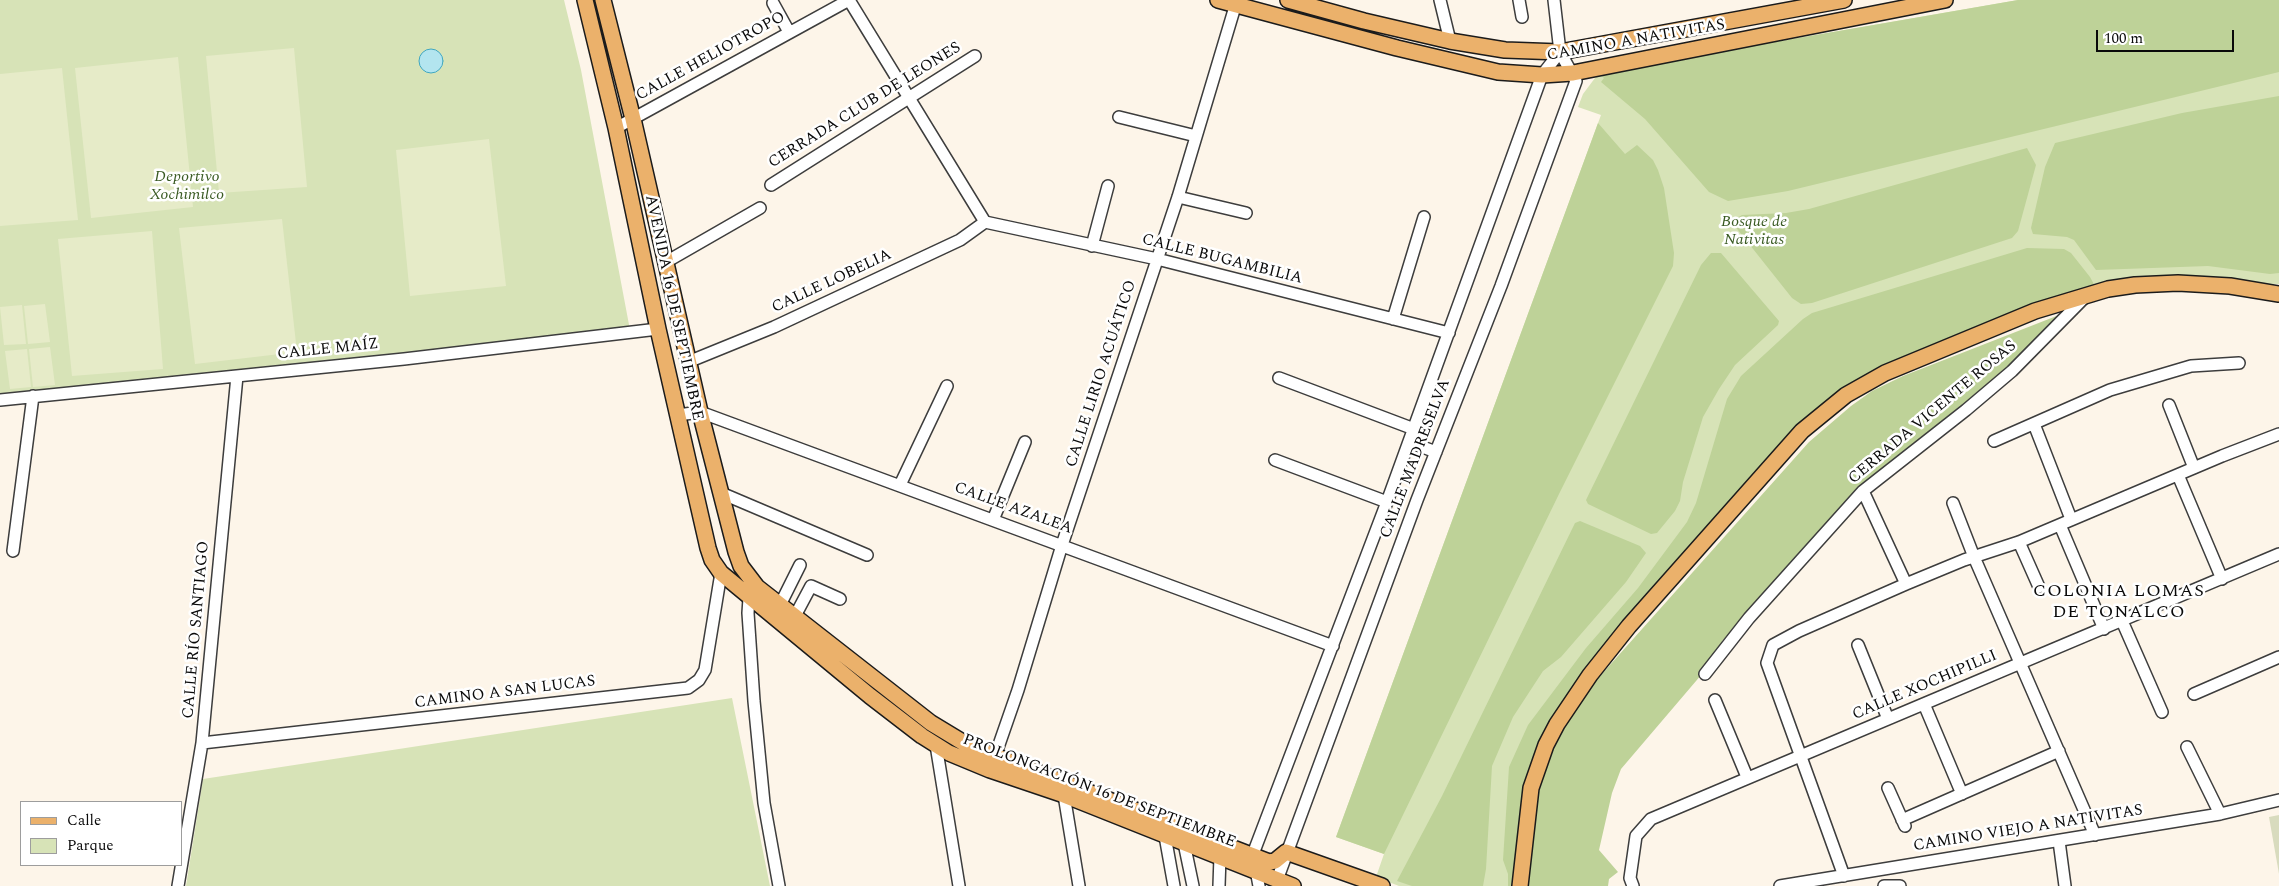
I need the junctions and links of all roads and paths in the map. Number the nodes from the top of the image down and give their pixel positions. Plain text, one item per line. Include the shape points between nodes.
1 (586, 0) edge
2 (603, 0) edge
3 (849, 0) edge
4 (1218, 0) edge
5 (1288, 0) edge
6 (1440, 0) edge
7 (1519, 0) edge
8 (1554, 0) edge
9 (1844, 0) edge
10 (1945, 0) edge
11 (1237, 2) edge
12 (773, 3) dead end
13 (607, 17) junction
14 (1522, 17) dead end
15 (590, 20) junction
16 (789, 32) junction
17 (1450, 41) junction
18 (1560, 52) junction
19 (975, 56) dead end
20 (1574, 73) junction
21 (1542, 75) junction
22 (907, 97) junction
23 (1119, 117) dead end
24 (633, 119) junction
25 (616, 128) junction
26 (1196, 136) junction
27 (771, 185) dead end
28 (1108, 186) dead end
29 (1178, 197) junction
30 (760, 208) dead end
31 (1246, 213) dead end
32 (1424, 217) dead end
33 (985, 222) junction
34 (1092, 246) junction
35 (1157, 259) junction
36 (666, 262) junction
37 (2276, 292) edge
38 (2088, 294) junction
39 (1393, 319) junction
40 (658, 330) junction
41 (1449, 333) junction
42 (688, 362) junction
43 (2239, 363) dead end
44 (237, 376) junction
45 (1279, 378) dead end
46 (947, 386) dead end
47 (33, 396) junction
48 (0, 400) edge
49 (2168, 406) dead end
50 (700, 412) junction
51 (678, 415) junction
52 (2034, 424) junction
53 (1414, 429) junction
54 (2279, 434) edge
55 (1994, 441) dead end
56 (1025, 442) dead end
57 (1410, 442) junction
58 (1436, 452) junction
59 (1275, 460) dead end
60 (2194, 468) junction
61 (2178, 475) junction
62 (900, 485) junction
63 (1863, 491) junction
64 (721, 493) junction
65 (1387, 502) junction
66 (1953, 503) dead end
67 (2071, 519) junction
68 (993, 520) junction
69 (2060, 525) junction
70 (2019, 542) junction
71 (1062, 545) junction
72 (12, 551) dead end
73 (2279, 554) edge
74 (867, 555) dead end
75 (1974, 557) junction
76 (800, 565) dead end
77 (721, 573) junction
78 (2222, 579) junction
79 (1906, 584) junction
80 (2038, 586) dead end
81 (762, 598) junction
82 (840, 599) dead end
83 (795, 616) junction
84 (2122, 621) junction
85 (2104, 629) junction
86 (1858, 645) dead end
87 (1333, 646) junction
88 (2279, 657) edge
89 (2021, 664) junction
90 (1705, 674) dead end
91 (2194, 694) dead end
92 (1715, 700) dead end
93 (1924, 704) junction
94 (2162, 712) dead end
95 (1888, 719) junction
96 (202, 743) junction
97 (936, 745) junction
98 (2187, 747) dead end
99 (2059, 751) junction
100 (1801, 756) junction
101 (993, 764) junction
102 (1747, 777) junction
103 (1888, 788) dead end
104 (1962, 794) junction
105 (1064, 795) junction
106 (2279, 800) edge
107 (2220, 814) junction
108 (2095, 835) junction
109 (1165, 836) junction
110 (2059, 841) junction
111 (1184, 843) junction
112 (1286, 852) junction
113 (1253, 854) junction
114 (1220, 856) junction
115 (182, 862) edge
116 (181, 866) edge
117 (1257, 871) junction
118 (1844, 876) junction
119 (1277, 880) junction
120 (178, 886) edge
121 (779, 886) edge
122 (959, 886) edge
123 (1079, 886) edge
124 (1174, 886) edge
125 (1193, 886) edge
126 (1219, 886) edge
127 (1259, 886) edge
128 (1293, 886) edge
129 (1382, 886) edge
130 (1520, 886) edge
131 (1633, 886) edge
132 (1780, 886) edge
133 (1884, 886) edge
134 (1900, 886) edge
135 (2065, 886) edge

1 - 15 main road, AVENIDA 16 DE SEPTIEMBRE
2 - 13 main road, AVENIDA 16 DE SEPTIEMBRE
3 - 16 street, CALLE HELIOTROPO
3 - 22 street, CALLE HELIOTROPO
4 - 11 main road, CAMINO A NATIVITAS
5 - 17 main road, CAMINO A NATIVITAS
6 - 17 street
7 - 14 street
8 - 18 street
9 - 18 main road, CAMINO A NATIVITAS
10 - 20 main road, CAMINO A NATIVITAS
11 - 21 main road, CAMINO A NATIVITAS via 1397,48 1498,72
11 - 26 street, CALLE LIRIO ACUÁTICO
12 - 16 street
13 - 15 main road
13 - 24 main road, AVENIDA 16 DE SEPTIEMBRE
15 - 25 main road, AVENIDA 16 DE SEPTIEMBRE
16 - 24 street, CALLE HELIOTROPO
17 - 18 main road, CAMINO A NATIVITAS via 1505,50
18 - 20 street
18 - 21 street, CALLE MADRESELVA
19 - 22 street, CERRADA CLUB DE LEONES
20 - 21 main road, CAMINO A NATIVITAS
20 - 58 street, CALLE MADRESELVA via 1576,81
21 - 41 street, CALLE MADRESELVA
22 - 27 street, CERRADA CLUB DE LEONES
22 - 33 street, CALLE HELIOTROPO
23 - 26 street
24 - 25 street, CALLE HELIOTROPO
24 - 36 main road, AVENIDA 16 DE SEPTIEMBRE
25 - 40 main road, AVENIDA 16 DE SEPTIEMBRE
26 - 29 street, CALLE LIRIO ACUÁTICO
28 - 34 street
29 - 31 street
29 - 35 street, CALLE LIRIO ACUÁTICO
30 - 36 street
32 - 39 street
33 - 34 street, CALLE BUGAMBILIA
33 - 42 street, CALLE LOBELIA via 960,240 774,327
34 - 35 street, CALLE BUGAMBILIA
35 - 39 street, CALLE BUGAMBILIA
35 - 71 street, CALLE LIRIO ACUÁTICO
36 - 42 main road, AVENIDA 16 DE SEPTIEMBRE
37 - 38 main road via 2178,283 2134,285
38 - 63 street, CERRADA VICENTE ROSAS via 2012,371
38 - 130 main road via 2035,311 1885,373 1846,395 1802,431 1630,626 1590,675 1558,724 1546,745 1531,788
39 - 41 street, CALLE BUGAMBILIA
40 - 44 street, CALLE MAÍZ
40 - 51 main road, AVENIDA 16 DE SEPTIEMBRE
41 - 53 street, CALLE MADRESELVA
42 - 50 main road, AVENIDA 16 DE SEPTIEMBRE
43 - 52 street via 2192,366 2110,390
44 - 47 street, CALLE MAÍZ
44 - 96 street, CALLE RÍO SANTIAGO
45 - 53 street
46 - 62 street
47 - 48 street, CALLE MAÍZ
47 - 72 street
49 - 60 street
50 - 51 street, CALLE AZALEA
50 - 62 street, CALLE AZALEA
50 - 64 main road, AVENIDA 16 DE SEPTIEMBRE
51 - 77 main road, AVENIDA 16 DE SEPTIEMBRE via 708,548
52 - 55 street
52 - 67 street
53 - 57 street, CALLE MADRESELVA
54 - 60 street
56 - 68 street
57 - 58 street
57 - 65 street, CALLE MADRESELVA
58 - 112 street, CALLE MADRESELVA
59 - 65 street
60 - 61 street
61 - 67 street
61 - 78 street
62 - 68 street, CALLE AZALEA
63 - 79 street
63 - 90 street, CERRADA VICENTE ROSAS via 1749,618
64 - 74 street
64 - 81 main road, AVENIDA 16 DE SEPTIEMBRE via 736,552
65 - 87 street, CALLE MADRESELVA
66 - 75 street
67 - 69 street
68 - 71 street, CALLE AZALEA
69 - 70 street
69 - 85 street
70 - 75 street
70 - 80 street
71 - 87 street, CALLE AZALEA
71 - 101 street, CALLE LIRIO ACUÁTICO
73 - 78 street, CALLE XOCHIPILLI
75 - 79 street
75 - 89 street
76 - 81 street
77 - 81 main road, AVENIDA 16 DE SEPTIEMBRE
77 - 96 street, CAMINO A SAN LUCAS via 706,670 700,680 688,688
78 - 84 street, CALLE XOCHIPILLI
79 - 100 street via 1773,645 1767,663
81 - 83 main road, PROLONGACIÓN 16 DE SEPTIEMBRE
81 - 97 main road, PROLONGACIÓN 16 DE SEPTIEMBRE via 870,696
81 - 121 street via 748,613 764,803
82 - 83 street via 811,586
83 - 101 main road, PROLONGACIÓN 16 DE SEPTIEMBRE via 944,732
84 - 85 street, CALLE XOCHIPILLI
84 - 94 street
85 - 89 street, CALLE XOCHIPILLI
86 - 95 street
87 - 113 street, CALLE MADRESELVA
88 - 91 street
89 - 93 street, CALLE XOCHIPILLI
89 - 99 street
92 - 102 street
93 - 95 street, CALLE XOCHIPILLI
93 - 104 street
95 - 100 street, CALLE XOCHIPILLI
96 - 115 street, CALLE RÍO SANTIAGO
97 - 101 main road, PROLONGACIÓN 16 DE SEPTIEMBRE via 963,760
97 - 122 street
98 - 107 street
99 - 104 street
99 - 108 street
100 - 102 street, CALLE XOCHIPILLI
100 - 118 street
101 - 105 main road, PROLONGACIÓN 16 DE SEPTIEMBRE
101 - 113 main road, PROLONGACIÓN 16 DE SEPTIEMBRE
102 - 131 street, CALLE XOCHIPILLI via 1651,819 1636,836 1630,878
103 - 104 street via 1903,823
105 - 109 main road, PROLONGACIÓN 16 DE SEPTIEMBRE
105 - 123 street
106 - 107 street, CAMINO VIEJO A NATIVITAS
107 - 108 street, CAMINO VIEJO A NATIVITAS
108 - 110 street, CAMINO VIEJO A NATIVITAS
109 - 111 main road, PROLONGACIÓN 16 DE SEPTIEMBRE
109 - 124 street
110 - 118 street, CAMINO VIEJO A NATIVITAS
110 - 135 street
111 - 114 main road, PROLONGACIÓN 16 DE SEPTIEMBRE
111 - 125 street
112 - 113 main road, PROLONGACIÓN 16 DE SEPTIEMBRE via 1270,862
112 - 119 street, CALLE MADRESELVA
112 - 129 main road
113 - 117 street
114 - 117 main road, PROLONGACIÓN 16 DE SEPTIEMBRE
114 - 126 street
116 - 120 street, CALLE RÍO SANTIAGO
117 - 119 main road, PROLONGACIÓN 16 DE SEPTIEMBRE
117 - 127 street
118 - 132 street, CAMINO VIEJO A NATIVITAS
119 - 128 main road, PROLONGACIÓN 16 DE SEPTIEMBRE
133 - 134 street

